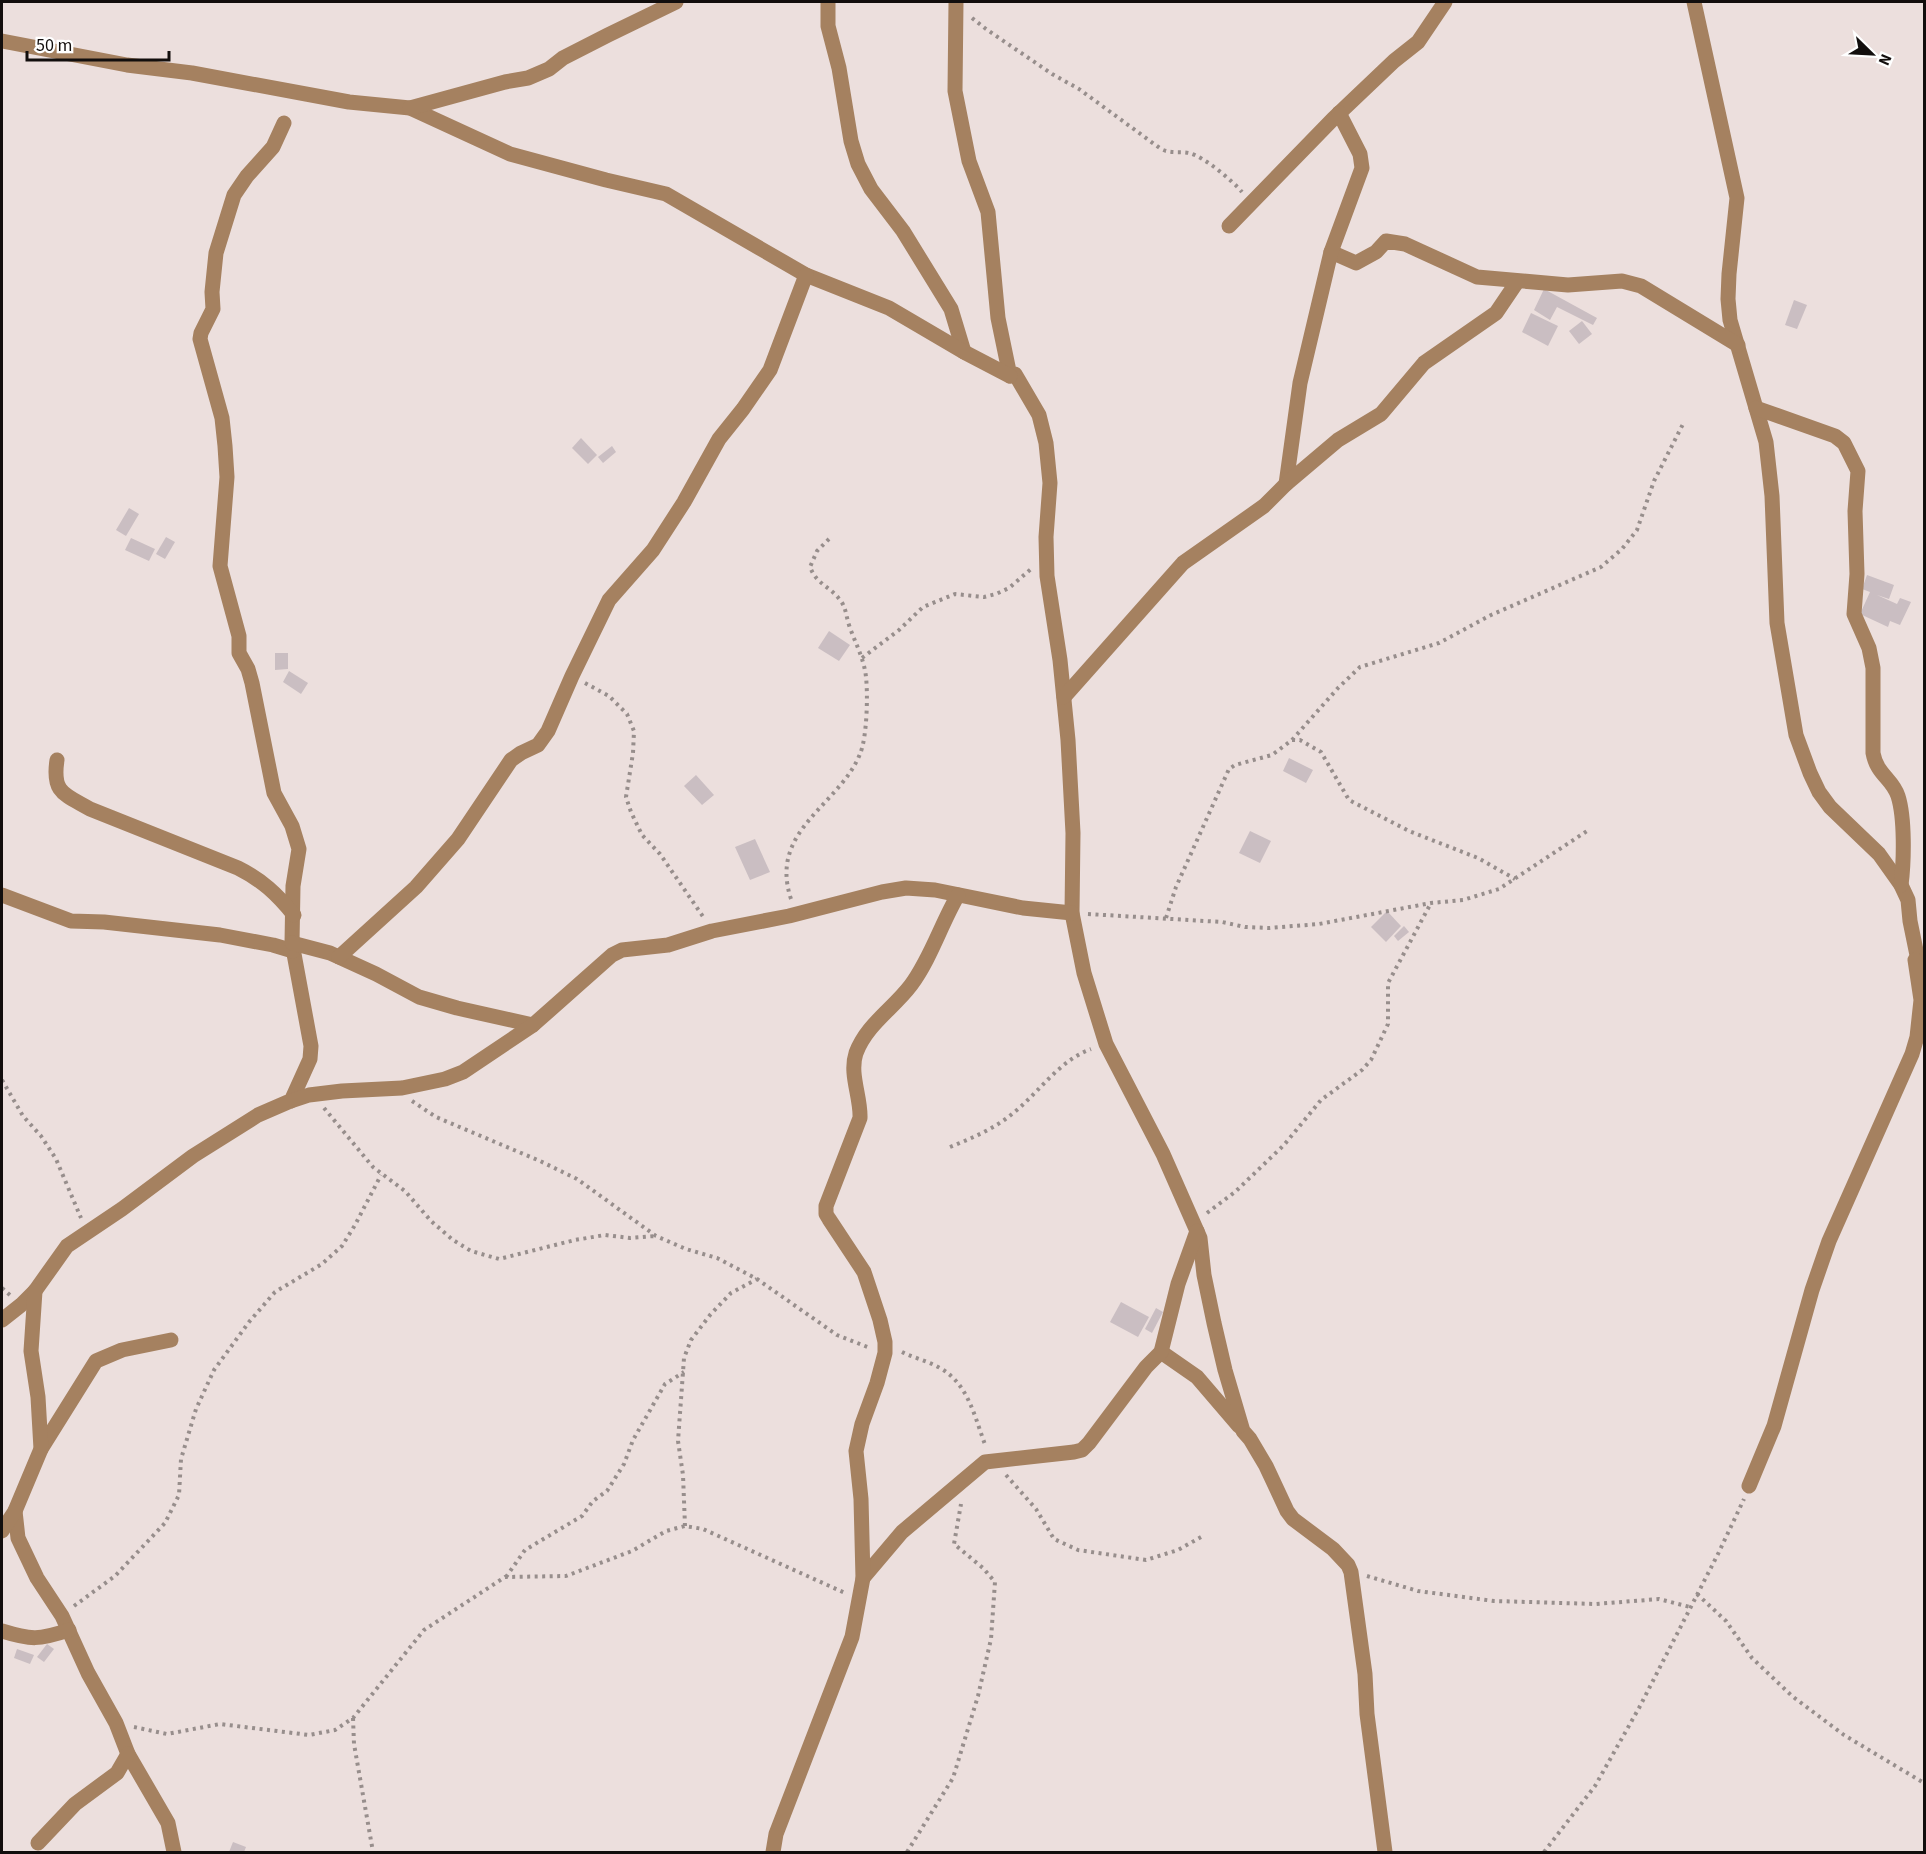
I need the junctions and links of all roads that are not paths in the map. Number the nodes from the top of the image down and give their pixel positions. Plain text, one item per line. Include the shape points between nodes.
1 (676, 2) edge
2 (828, 2) edge
3 (1445, 2) edge
4 (1694, 2) edge
5 (956, 3) edge
6 (2, 41) edge
7 (410, 108) junction
8 (1339, 113) junction
9 (284, 123) dead end
10 (1229, 226) dead end
11 (1331, 252) junction
12 (806, 275) junction
13 (1517, 282) junction
14 (1738, 345) junction
15 (964, 352) junction
16 (1010, 376) junction
17 (1756, 408) junction
18 (1286, 484) junction
19 (1064, 697) junction
20 (57, 760) dead end
21 (1901, 885) junction
22 (2, 895) edge
23 (958, 895) junction
24 (1072, 913) junction
25 (294, 915) junction
26 (1916, 944) junction
27 (293, 947) junction
28 (339, 957) junction
29 (1924, 972) edge
30 (533, 1024) junction
31 (291, 1101) junction
32 (1196, 1227) junction
33 (35, 1291) junction
34 (2, 1320) edge
35 (171, 1340) dead end
36 (1161, 1352) junction
37 (1243, 1431) junction
38 (41, 1449) junction
39 (1749, 1486) road end
40 (15, 1511) junction
41 (2, 1531) edge
42 (863, 1578) junction
43 (69, 1630) junction
44 (2, 1631) edge
45 (128, 1754) junction
46 (38, 1843) dead end
47 (174, 1852) edge
48 (773, 1852) edge
49 (1385, 1852) edge

1 - 7 street via 528,78
2 - 15 street via 828,26 858,164 951,309
3 - 8 street via 1418,42
4 - 14 street via 1737,198 1728,300
5 - 16 street via 955,91 969,161 988,213 998,318
6 - 7 street via 349,102
7 - 12 street via 510,154 666,194
8 - 10 street
8 - 11 street via 1359,153 1362,168
9 - 25 street via 273,147 234,195 216,253 213,309 200,339 222,418 225,446 220,566 239,636 239,653 252,683 274,794 292,826 298,849
11 - 13 street via 1356,262 1376,252 1386,241 1405,244 1477,277
11 - 18 street via 1300,383
12 - 15 street via 889,308
12 - 28 street via 770,370 719,439 653,550 609,600 548,732 538,745 511,760 458,839 416,887
13 - 14 street via 1568,285 1622,281 1641,286
13 - 18 street via 1496,313 1424,363 1380,414 1338,440
14 - 17 street
15 - 16 street
16 - 19 street via 1015,374 1039,415 1046,443 1050,483 1047,576
17 - 21 street via 1769,465 1777,623 1796,735 1819,792 1879,854
17 - 21 street via 1835,436 1844,443 1858,468 1854,614 1873,668 1875,762 1898,796 1904,848
18 - 19 street via 1264,506 1184,563
19 - 24 street via 1073,833
20 - 25 street via 56,780 67,798 258,878
21 - 26 street via 1908,900
22 - 27 street via 71,921
23 - 24 street
23 - 30 street via 906,888 712,931 668,945 622,951 612,955
23 - 42 street via 924,964 907,990 867,1032 856,1055 854,1072 860,1118 826,1206 826,1214 864,1272 885,1348 856,1451
24 - 32 street via 1084,973 1106,1044
25 - 27 street
26 - 29 street
26 - 39 street via 1922,1000 1912,1054 1829,1241 1774,1426
27 - 28 street
27 - 31 street via 311,1046 310,1059
28 - 30 street via 419,997
30 - 31 street via 463,1072 424,1084 342,1091
31 - 33 street via 258,1115 218,1140 67,1246
32 - 36 street
32 - 37 street via 1217,1335
33 - 34 street
33 - 38 street via 31,1351
35 - 38 street via 122,1350 96,1361
36 - 37 street via 1197,1377
36 - 42 street via 1082,1450 985,1462 902,1532
37 - 49 street via 1251,1439 1293,1519 1334,1549 1351,1572
38 - 40 street
40 - 41 street
40 - 43 street via 18,1538
42 - 48 street via 852,1637 776,1834
43 - 44 street via 39,1639
43 - 45 street
45 - 46 street via 117,1773 75,1804
45 - 47 street via 168,1823

